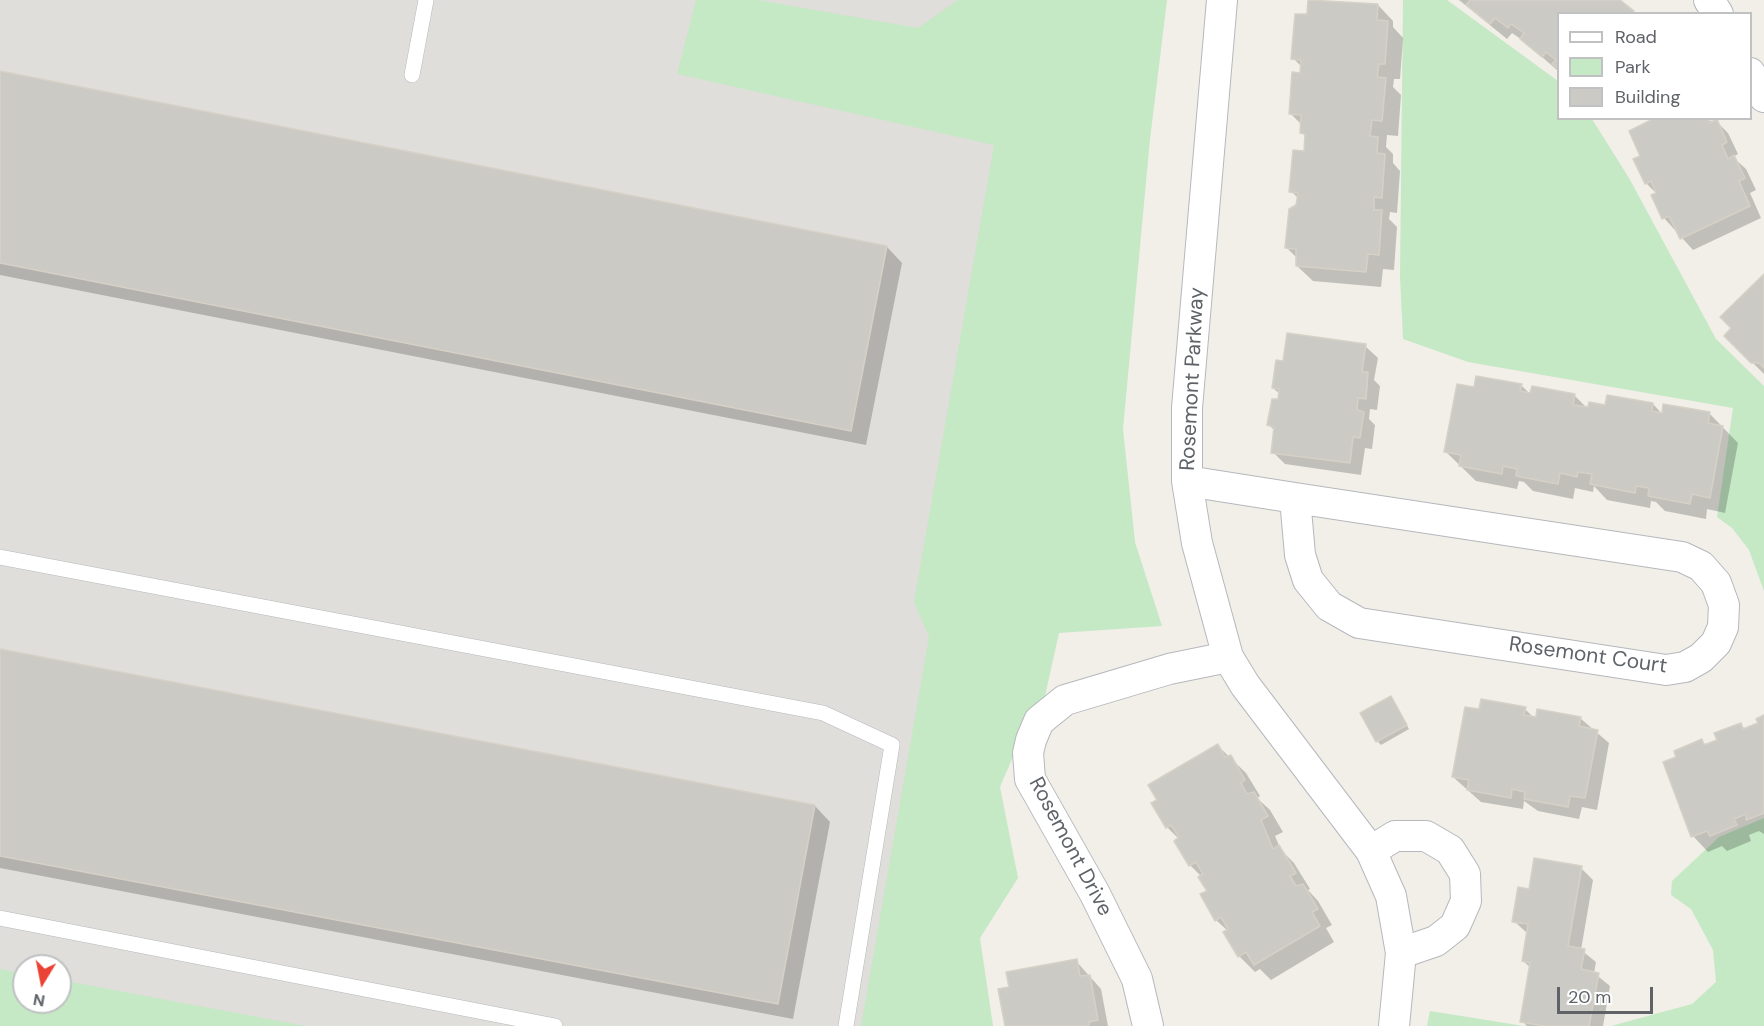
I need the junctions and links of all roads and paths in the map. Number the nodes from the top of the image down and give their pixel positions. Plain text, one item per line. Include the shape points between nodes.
1 (426, 0) edge
2 (1222, 0) edge
3 (412, 75) dead end
4 (1752, 76) edge
5 (1764, 97) edge
6 (1187, 481) junction
7 (1295, 498) junction
8 (0, 557) edge
9 (1228, 657) junction
10 (1371, 850) junction
11 (0, 918) edge
12 (1401, 953) junction
13 (555, 1026) edge
14 (846, 1026) edge
15 (1148, 1026) edge
16 (1394, 1026) edge

1 - 3 lane
2 - 6 street, Rosemont Parkway via 1186,408
4 - 5 street
6 - 7 street, Rosemont Court
6 - 9 street, Rosemont Parkway via 1197,543
7 - 7 street, Rosemont Court via 1682,557 1701,566 1716,583 1724,604 1723,627 1716,643 1701,658 1685,667 1666,670 1359,622 1329,606 1308,580 1300,555
8 - 14 lane via 823,713 892,745
9 - 10 street, Rosemont Parkway via 1245,685
9 - 15 street, Rosemont Drive via 1169,669 1065,700 1039,721 1028,753 1030,779 1137,978
10 - 12 street, Rosemont Parkway via 1391,896
10 - 12 street via 1395,836 1426,836 1450,850 1465,874 1466,901 1455,926 1436,941
11 - 13 lane
12 - 16 street, Rosemont Parkway

